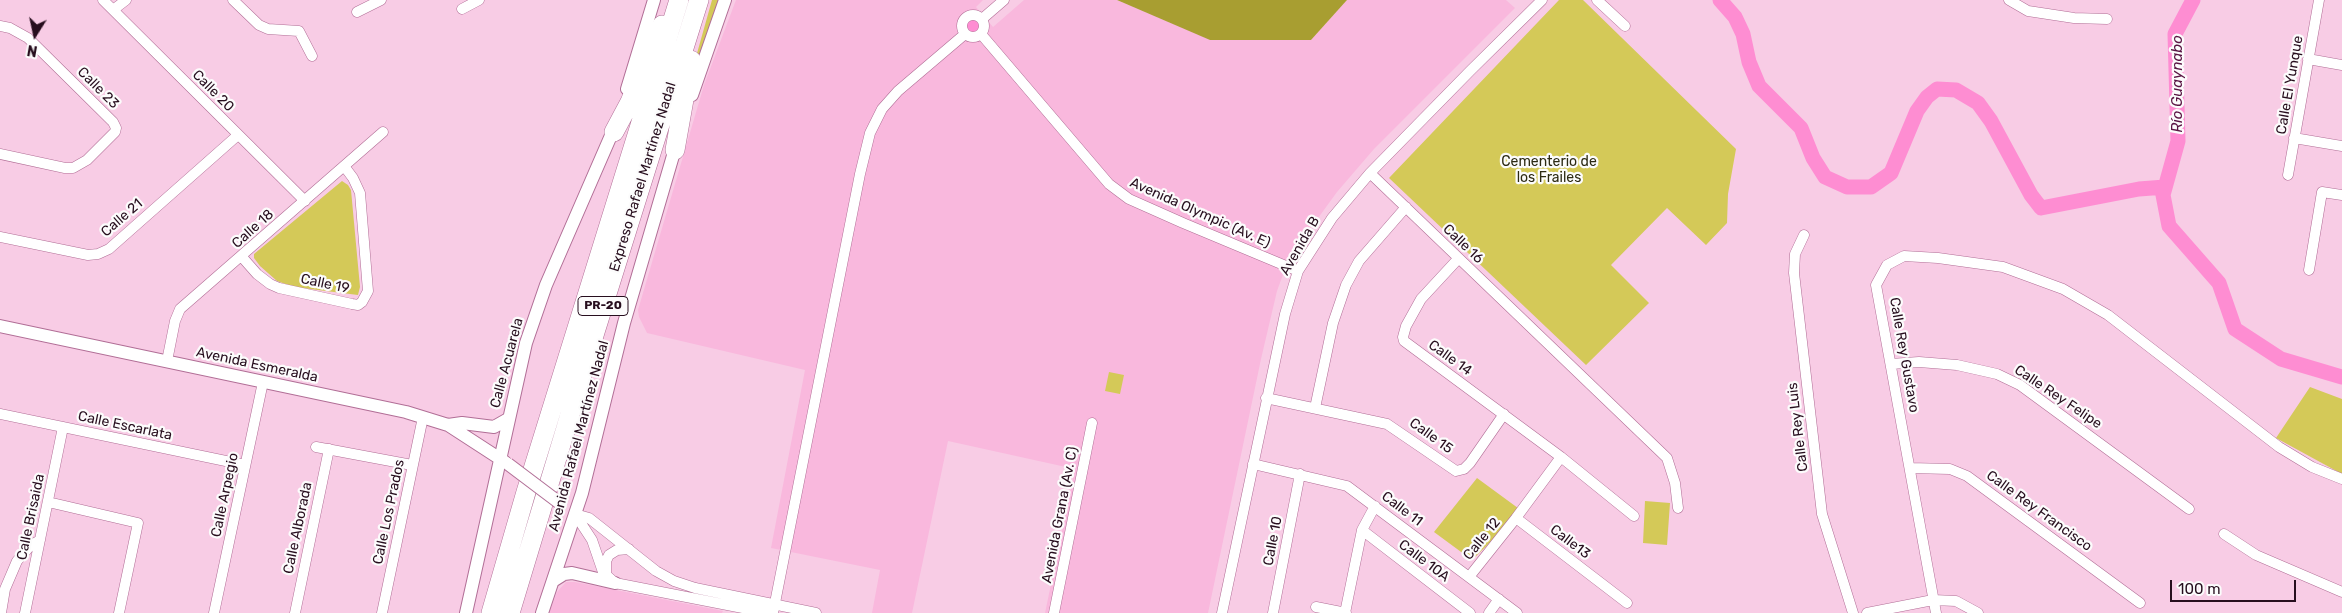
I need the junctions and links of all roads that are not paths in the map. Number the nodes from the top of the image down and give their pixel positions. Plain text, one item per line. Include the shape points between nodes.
1 (103, 0) edge
2 (126, 0) edge
3 (233, 0) edge
4 (381, 0) edge
5 (478, 0) edge
6 (654, 0) edge
7 (678, 0) edge
8 (699, 0) edge
9 (725, 0) edge
10 (1004, 0) edge
11 (1542, 0) edge
12 (1597, 0) edge
13 (2319, 0) edge
14 (2017, 1) edge
15 (462, 9) dead end
16 (113, 10) junction
17 (357, 12) dead end
18 (982, 19) junction
19 (2107, 19) dead end
20 (0, 26) edge
21 (1625, 26) dead end
22 (965, 34) junction
23 (981, 34) junction
24 (312, 56) dead end
25 (2308, 59) junction
26 (2342, 65) edge
27 (383, 132) dead end
28 (614, 132) junction
29 (238, 135) junction
30 (2294, 138) junction
31 (2342, 146) edge
32 (675, 150) junction
33 (0, 154) edge
34 (344, 166) junction
35 (1370, 173) junction
36 (2288, 175) dead end
37 (2342, 196) edge
38 (304, 201) junction
39 (1406, 207) junction
40 (1804, 235) dead end
41 (0, 237) edge
42 (242, 257) junction
43 (1458, 259) junction
44 (2309, 270) dead end
45 (1298, 271) junction
46 (0, 326) edge
47 (167, 361) junction
48 (1891, 364) junction
49 (262, 382) junction
50 (1266, 398) junction
51 (1315, 408) junction
52 (0, 414) edge
53 (1504, 414) junction
54 (423, 417) junction
55 (508, 419) junction
56 (1092, 423) dead end
57 (448, 425) junction
58 (64, 427) junction
59 (316, 446) dead end
60 (329, 449) junction
61 (1562, 457) junction
62 (504, 461) junction
63 (245, 464) junction
64 (1253, 464) junction
65 (412, 465) junction
66 (1910, 468) junction
67 (1300, 474) junction
68 (2342, 479) edge
69 (48, 502) junction
70 (1376, 506) junction
71 (1678, 508) dead end
72 (2190, 509) dead end
73 (575, 514) junction
74 (1634, 516) dead end
75 (1516, 518) junction
76 (1362, 530) junction
77 (2224, 534) dead end
78 (40, 540) junction
79 (629, 549) junction
80 (1469, 577) junction
81 (611, 580) junction
82 (553, 581) junction
83 (2342, 592) edge
84 (1499, 600) junction
85 (1933, 600) junction
86 (1627, 603) dead end
87 (2140, 603) dead end
88 (1316, 607) dead end
89 (772, 610) edge
90 (1, 613) edge
91 (25, 613) edge
92 (119, 613) edge
93 (214, 613) edge
94 (295, 613) edge
95 (382, 613) edge
96 (466, 613) edge
97 (491, 613) edge
98 (510, 613) edge
99 (542, 613) edge
100 (816, 613) edge
101 (1054, 613) edge
102 (1222, 613) edge
103 (1273, 613) edge
104 (1345, 613) edge
105 (1470, 613) edge
106 (1489, 613) edge
107 (1517, 613) edge
108 (1853, 613) edge
109 (1867, 613) edge
110 (1936, 613) edge
111 (1978, 613) edge

1 - 16 street, Calle 20
2 - 16 street
3 - 24 street via 259,25 268,29 299,31
4 - 17 street
5 - 15 street
6 - 28 street, Calle Acuarela
7 - 28 highway via 663,22
7 - 97 highway, Expreso Rafael Martínez Nadal / PR-20
8 - 32 highway via 696,37
8 - 98 highway, Expreso Rafael Martínez Nadal / PR-20
9 - 32 street, Avenida Rafael Martínez Nadal
10 - 18 street
11 - 35 street, Avenida B
12 - 21 street
13 - 25 street, Calle El Yunque
14 - 19 street via 2028,11
16 - 29 street, Calle 20
18 - 22 street via 976,15 966,17 962,26
18 - 23 street
20 - 33 street, Calle 23 via 28,38 116,128 87,160 73,168
22 - 23 street via 973,38
22 - 89 street via 898,91 882,109 870,133
23 - 45 street, Avenida Olympic (Av. E) via 1109,184 1129,198 1183,224
25 - 26 street
25 - 30 street, Calle El Yunque
27 - 34 street, Calle 18
28 - 55 street, Calle Acuarela via 546,285 526,343
29 - 38 street, Calle 20
29 - 41 street, Calle 21 via 109,248 98,254 88,255
30 - 31 street
30 - 36 street, Calle El Yunque
32 - 73 street, Avenida Rafael Martínez Nadal via 624,323
34 - 38 street, Calle 18
34 - 42 street, Calle 19 via 360,193 368,291 362,302 352,304 279,288 257,274
35 - 39 street, Calle 16
35 - 45 street, Avenida B via 1332,218
37 - 44 street via 2322,192
38 - 42 street, Calle 18
39 - 43 street, Calle 16
39 - 51 street via 1359,261 1346,285 1332,323
40 - 108 street, Calle Rey Luis via 1795,254 1794,273 1822,514
42 - 47 street, Calle 18 via 180,309
43 - 53 street, Calle 14 via 1420,299 1404,341
43 - 71 street, Calle 16 via 1667,458
45 - 50 street, Avenida B
46 - 47 street, Avenida Esmeralda
47 - 49 street, Avenida Esmeralda
48 - 66 street, Calle Rey Gustavo
48 - 68 street, Calle Rey Gustavo via 1876,285 1887,265 1904,256 2003,266 2063,288 2108,315 2279,447 2312,467
48 - 72 street, Calle Rey Felipe via 1928,362 1957,365 1997,374 2020,385
49 - 54 street, Avenida Esmeralda
49 - 63 street, Calle Arpegio
50 - 51 street, Calle 15
50 - 64 street, Avenida B
51 - 53 street, Calle 15 via 1394,427 1456,471 1464,469 1470,462
52 - 58 street, Calle Escarlata
53 - 61 street, Calle 14
54 - 57 street, Avenida Esmeralda
54 - 65 street, Calle Los Prados
55 - 57 street via 494,427 462,423
55 - 62 street, Calle Acuarela
56 - 101 street, Avenida Grana (Av. C)
57 - 62 street, Avenida Esmeralda
58 - 63 street, Calle Escarlata
58 - 69 street, Calle Brisaida
59 - 60 street
60 - 65 street
60 - 94 street, Calle Alborada
61 - 74 street, Calle 14
61 - 75 street
62 - 73 street, Avenida Esmeralda, bridge
62 - 96 street, Calle Acuarela
63 - 93 street, Calle Arpegio
64 - 67 street, Calle 11
64 - 102 street, Avenida B
65 - 95 street, Calle Los Prados
66 - 85 street, Calle Rey Gustavo
66 - 87 street, Calle Rey Francisco via 1950,469 1967,476
67 - 70 street, Calle 11 via 1347,486
67 - 103 street, Calle 10
69 - 78 street, Calle Brisaida
69 - 92 street via 138,523
70 - 76 street
70 - 80 street, Calle 11
73 - 79 street via 589,518
73 - 81 street via 592,540 601,569
73 - 82 street, Avenida Rafael Martínez Nadal
75 - 80 street, Calle 12
75 - 86 street, Calle13
76 - 104 street
76 - 105 street, Calle 10A
77 - 83 street via 2256,555
78 - 90 street via 24,551 17,561 5,589
78 - 91 street, Calle Brisaida
79 - 81 street via 609,555 605,565
79 - 89 street via 674,581
80 - 84 street, Calle 11
81 - 82 street via 572,573
81 - 89 street
82 - 99 street, Avenida Rafael Martínez Nadal
84 - 106 street
84 - 107 street, Calle 11
85 - 109 street
85 - 110 street, Calle Rey Gustavo
85 - 111 street via 1956,601
88 - 104 street
89 - 100 street

